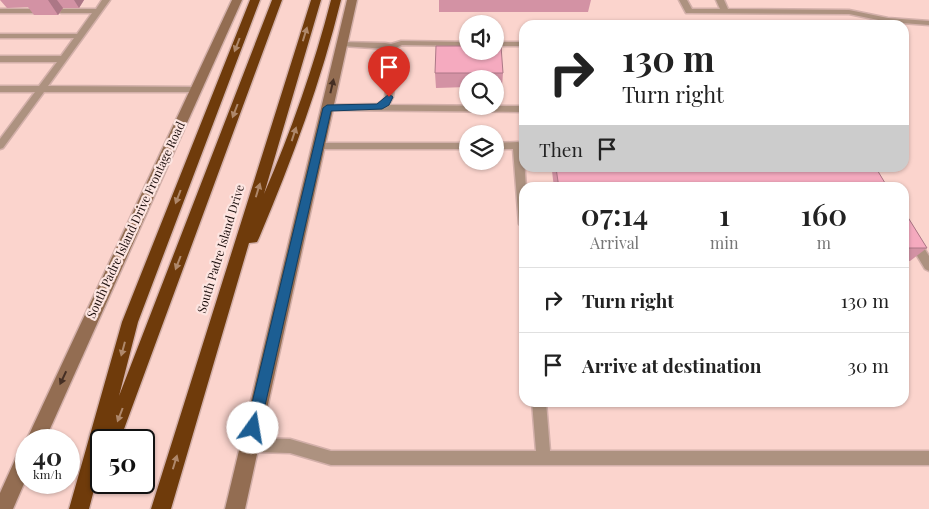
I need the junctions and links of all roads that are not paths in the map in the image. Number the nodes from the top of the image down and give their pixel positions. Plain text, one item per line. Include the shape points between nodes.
1 (106, 0) edge
2 (237, 0) edge
3 (255, 0) edge
4 (277, 0) edge
5 (316, 0) edge
6 (336, 0) edge
7 (352, 0) edge
8 (684, 0) edge
9 (720, 0) edge
10 (0, 11) edge
11 (61, 11) dead end
12 (98, 11) junction
13 (36, 12) dead end
14 (725, 12) junction
15 (888, 20) edge
16 (909, 22) edge
17 (929, 23) edge
18 (0, 36) edge
19 (80, 36) junction
20 (342, 44) junction
21 (459, 44) edge
22 (504, 44) edge
23 (519, 44) edge
24 (392, 48) junction
25 (0, 59) edge
26 (63, 59) junction
27 (41, 89) junction
28 (0, 90) edge
29 (196, 90) junction
30 (379, 107) junction
31 (327, 108) junction
32 (519, 109) edge
33 (0, 146) edge
34 (319, 146) junction
35 (459, 146) edge
36 (504, 146) edge
37 (519, 146) edge
38 (909, 233) edge
39 (929, 266) edge
40 (222, 308) junction
41 (539, 407) edge
42 (40, 429) edge
43 (115, 429) edge
44 (249, 445) junction
45 (544, 458) junction
46 (929, 458) edge
47 (15, 473) edge
48 (7, 484) edge
49 (90, 493) edge
50 (3, 509) edge
51 (79, 509) edge
52 (84, 509) edge
53 (161, 509) edge
54 (235, 509) edge

1 - 12 lane
2 - 29 main road, South Padre Island Drive Frontage Road
3 -> 51 highway via 130,322
4 -> 43 highway
40 -> 5 highway, South Padre Island Drive
40 -> 6 highway via 287,156
7 - 20 main road
8 - 14 lane via 689,12
9 - 14 lane
10 - 13 lane
11 - 12 lane
12 - 19 lane
14 - 15 lane via 849,12
16 - 17 lane
18 - 19 lane
19 - 26 lane
20 - 24 lane
31 -> 20 main road
21 - 24 lane via 401,43
22 - 23 lane
24 - 30 lane via 389,97
25 - 26 lane
26 - 27 lane
27 - 28 lane
27 - 29 lane
27 - 33 lane
29 -> 42 main road, South Padre Island Drive Frontage Road
30 - 31 lane
30 - 32 lane
31 - 34 main road
34 - 35 lane
34 - 44 main road
36 - 37 lane
38 - 39 lane
53 -> 40 highway, South Padre Island Drive
41 - 45 lane
44 - 45 lane via 290,446 331,458
44 - 54 main road
45 - 46 lane
47 - 48 main road
48 - 50 main road
49 - 52 highway

